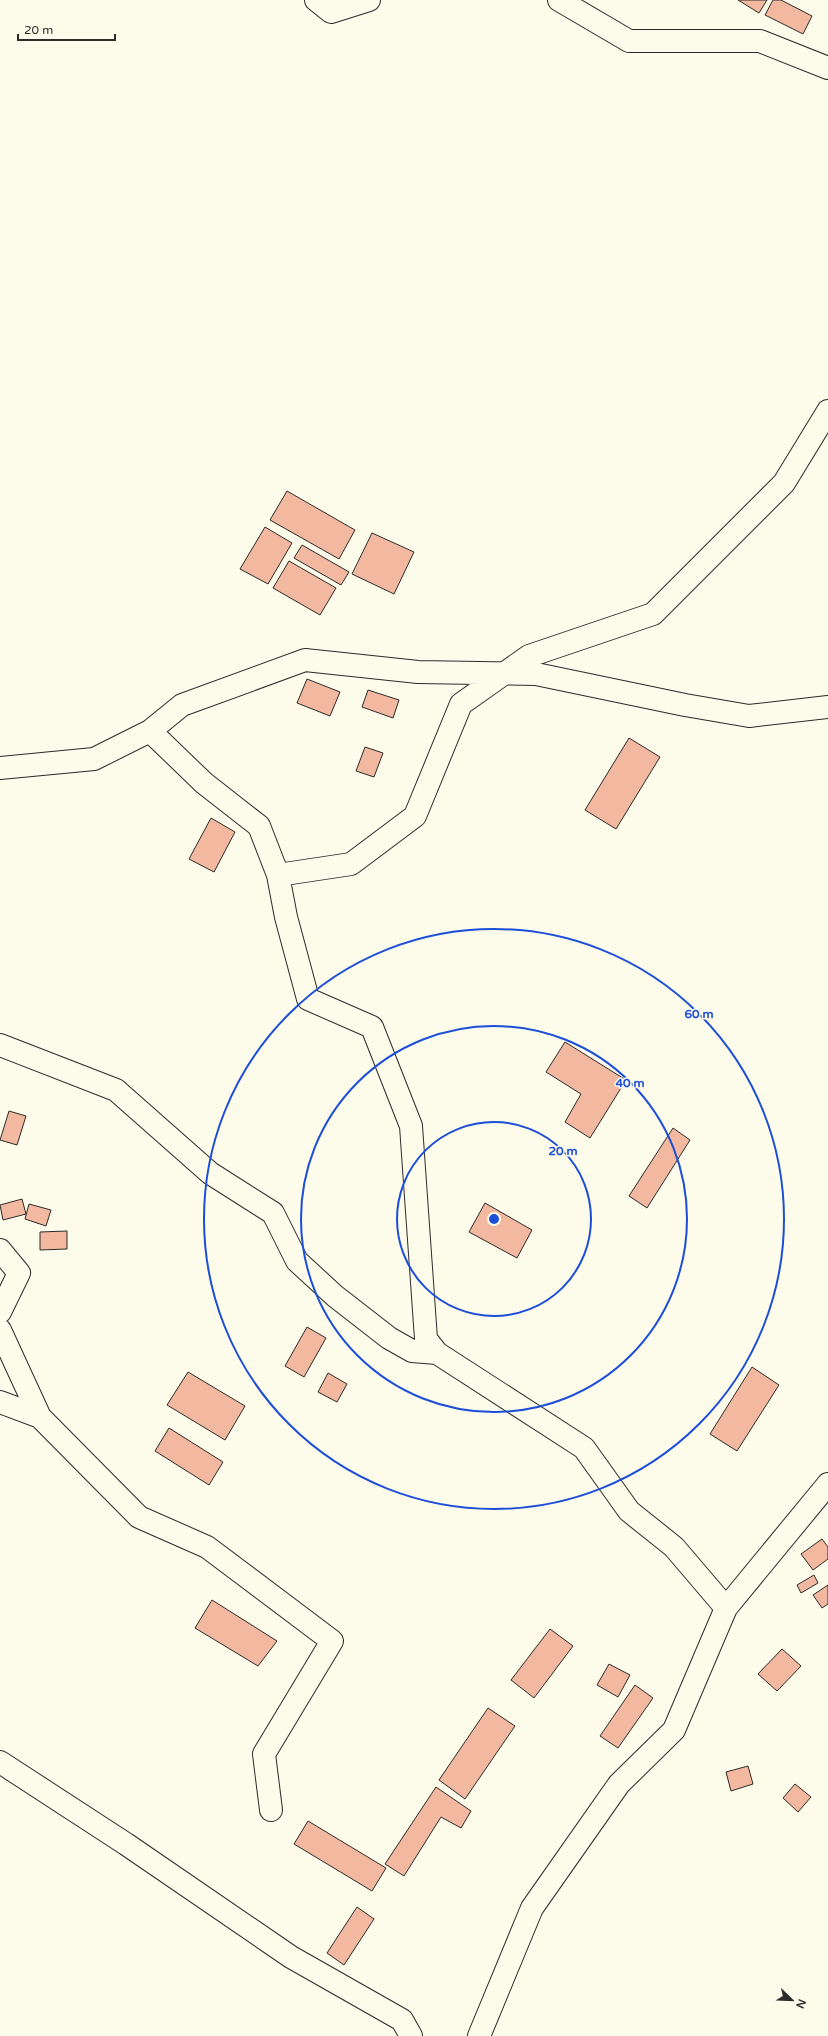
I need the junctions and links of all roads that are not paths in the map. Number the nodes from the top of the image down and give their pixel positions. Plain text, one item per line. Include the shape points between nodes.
1 (316, 0) edge
2 (370, 0) edge
3 (559, 0) edge
4 (828, 68) edge
5 (828, 412) edge
6 (504, 674) junction
7 (828, 707) edge
8 (150, 731) junction
9 (0, 768) edge
10 (278, 876) junction
11 (0, 1045) edge
12 (0, 1250) edge
13 (0, 1312) edge
14 (0, 1330) edge
15 (437, 1353) junction
16 (0, 1402) edge
17 (40, 1416) junction
18 (828, 1484) edge
19 (726, 1608) junction
20 (0, 1762) edge
21 (270, 1810) dead end
22 (411, 2036) edge
23 (479, 2036) edge

1 - 2 street via 331,12
3 - 4 street via 629,41 760,41
5 - 6 street via 784,482 653,614 529,656
6 - 7 street via 536,674 749,716
6 - 8 street via 418,672 305,660 182,705
6 - 10 street via 461,704 415,816 351,864
8 - 9 street via 94,760
8 - 10 street via 204,783 260,826
10 - 15 street via 308,999 372,1027 411,1126 426,1339
11 - 15 street via 116,1090 210,1173 273,1213 297,1262 335,1296 389,1338 412,1351
12 - 13 street via 19,1273
14 - 17 street
15 - 19 street via 584,1448 629,1511 674,1547
16 - 17 street
17 - 21 street via 139,1517 207,1548 332,1641 264,1754
18 - 19 street
19 - 23 street via 674,1730 619,1784 532,1908
20 - 22 street via 126,1844 291,1957 402,2020

